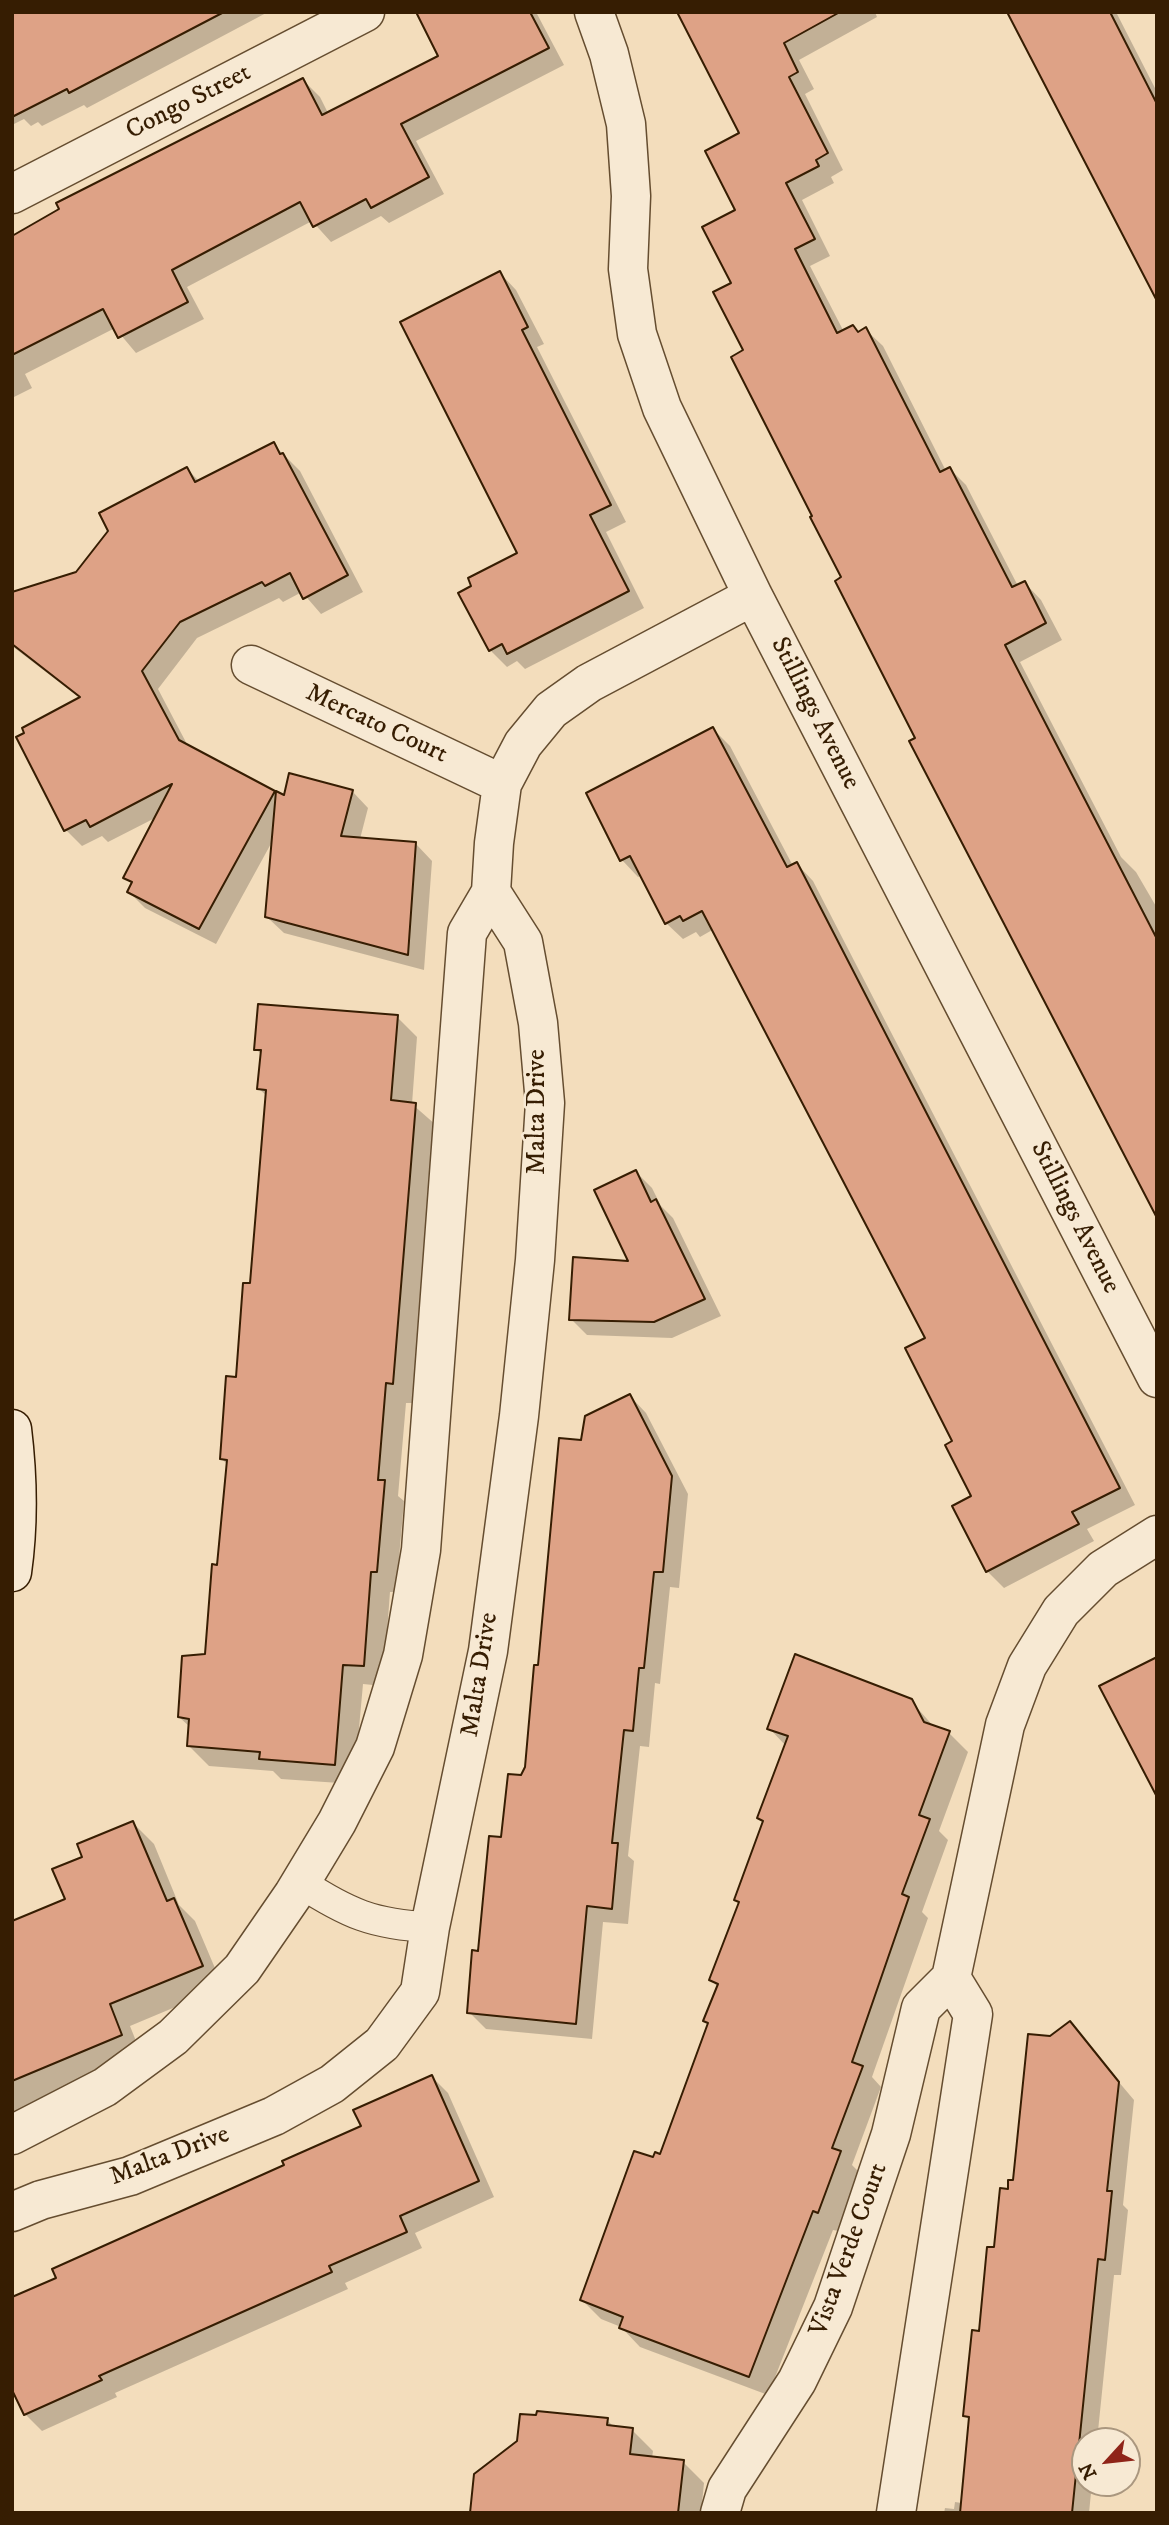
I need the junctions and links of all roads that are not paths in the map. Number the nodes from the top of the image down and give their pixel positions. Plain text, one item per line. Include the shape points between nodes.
1 (365, 12) edge
2 (594, 12) edge
3 (12, 194) edge
4 (753, 596) junction
5 (251, 665) dead end
6 (502, 784) junction
7 (491, 892) junction
8 (1157, 1378) edge
9 (12, 1429) edge
10 (1157, 1535) edge
11 (12, 1572) edge
12 (301, 1883) junction
13 (430, 1927) junction
14 (951, 1978) junction
15 (12, 2135) edge
16 (12, 2212) edge
17 (720, 2513) edge
18 (896, 2513) edge

1 - 3 street, Congo Street
2 - 4 street, Stillings Avenue via 626,124 631,196 628,269 637,334 662,408
4 - 6 street via 589,683 551,710 523,744
4 - 8 street, Stillings Avenue
5 - 6 street, Mercato Court
6 - 7 street
7 - 12 street via 467,933 421,1550 403,1655 375,1747
7 - 13 street, Malta Drive via 523,942 538,1023 544,1116 529,1325 488,1651
9 - 11 street via 18,1483
10 - 14 street via 1095,1577 1061,1611 1027,1666 1004,1725
12 - 13 lane via 356,1915 389,1926
12 - 15 street via 242,1969 173,2037 105,2087
13 - 16 street, Malta Drive via 420,1992 382,2044 332,2084 204,2147 130,2176
14 - 17 street, Vista Verde Court via 921,2008 891,2134 833,2307 797,2381 727,2489
14 - 18 street via 973,2014

